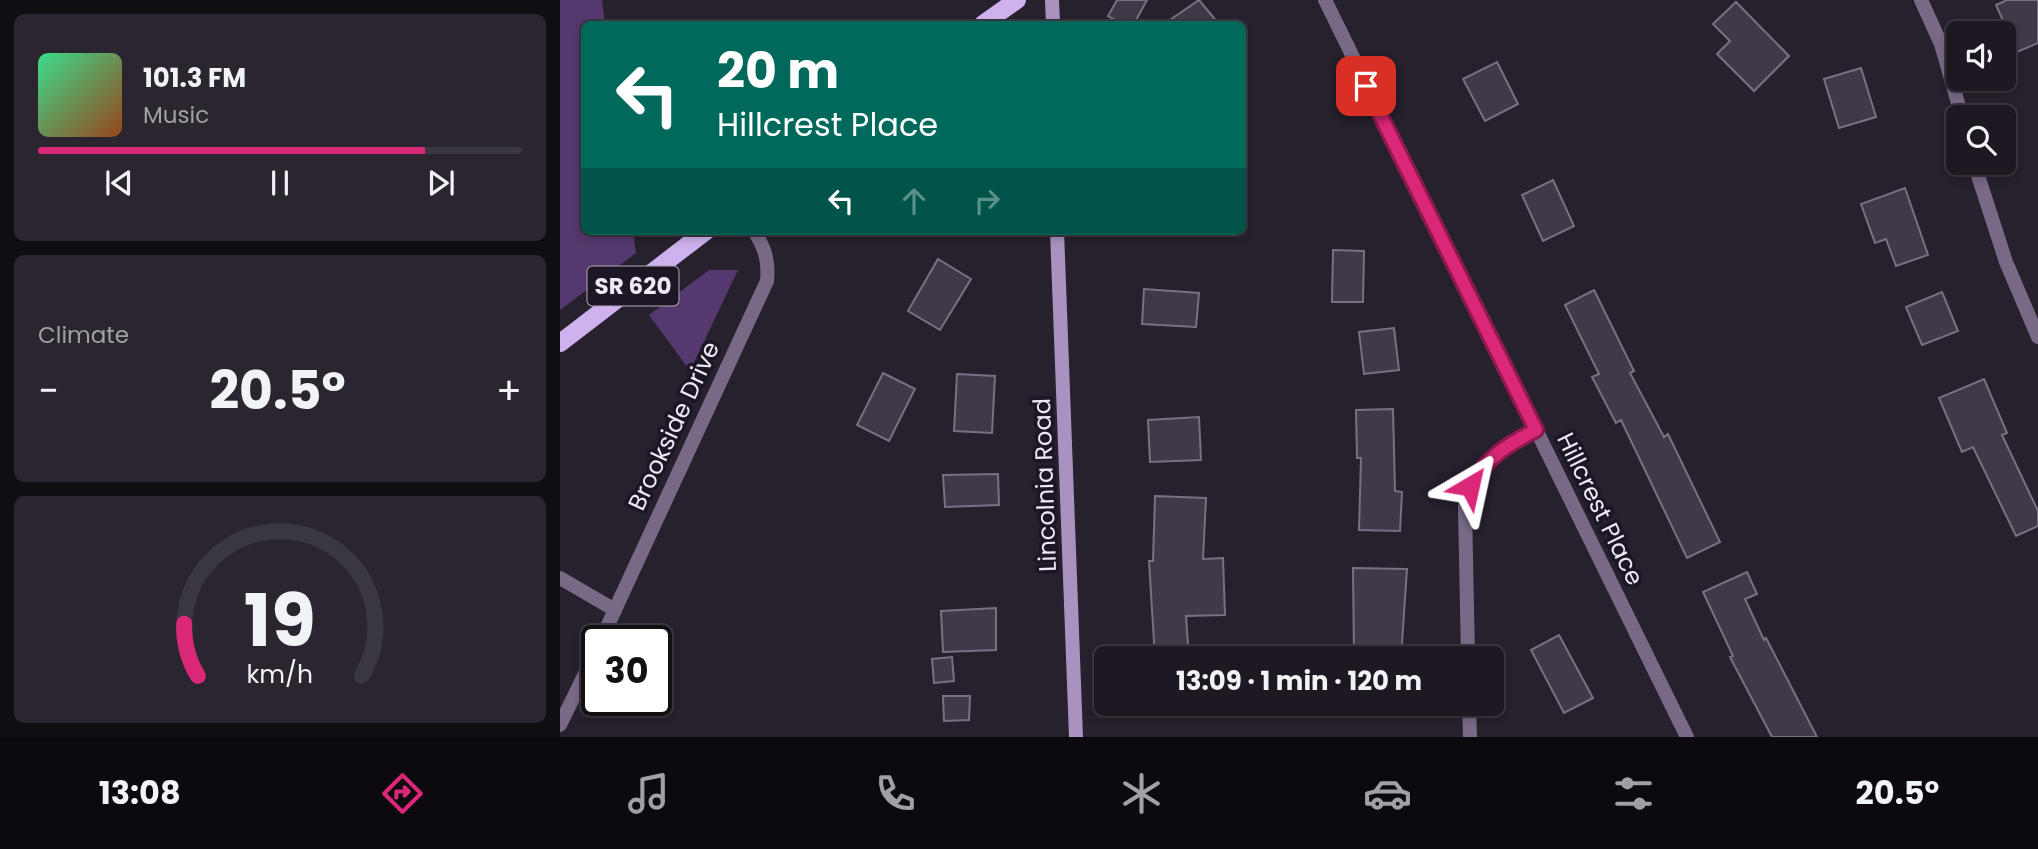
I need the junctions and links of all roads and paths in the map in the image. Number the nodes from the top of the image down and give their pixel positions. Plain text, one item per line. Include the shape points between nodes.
1 (1017, 0) edge
2 (1052, 0) edge
3 (1325, 0) edge
4 (1921, 0) edge
5 (988, 21) edge
6 (1053, 21) edge
7 (1959, 105) edge
8 (1978, 175) edge
9 (701, 235) edge
10 (757, 235) edge
11 (1057, 235) edge
12 (2038, 337) edge
13 (560, 342) edge
14 (1536, 430) junction
15 (560, 578) edge
16 (615, 610) junction
17 (608, 625) edge
18 (1468, 646) edge
19 (581, 682) edge
20 (1469, 716) edge
21 (560, 725) edge
22 (1076, 737) edge
23 (1470, 737) edge
24 (1687, 737) edge

1 - 5 main road
2 - 6 main road
3 - 14 street, Hillcrest Place
4 - 7 street via 1941,44
8 - 12 street via 2006,262
9 - 13 main road, SR 620
10 - 16 street, Brookside Drive via 769,264 767,281
11 - 22 main road, Lincolnia Road
14 - 18 street via 1501,448 1482,465 1470,486 1465,508
14 - 24 street, Hillcrest Place
15 - 16 street
16 - 17 street, Brookside Drive
19 - 21 street
20 - 23 street

